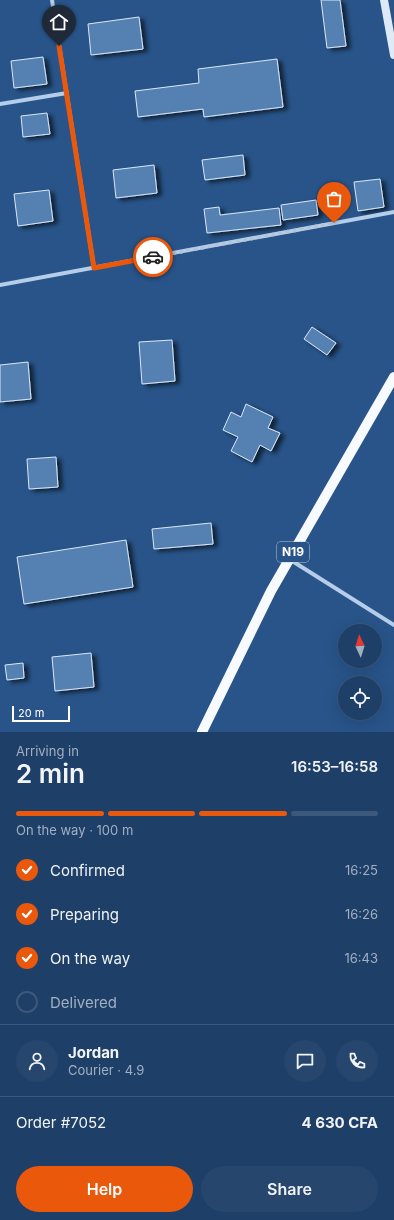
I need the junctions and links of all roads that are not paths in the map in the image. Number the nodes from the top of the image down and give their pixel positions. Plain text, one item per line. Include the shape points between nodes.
1 (52, 0) edge
2 (384, 0) edge
3 (394, 55) edge
4 (67, 93) junction
5 (0, 104) edge
6 (394, 212) edge
7 (94, 268) junction
8 (0, 285) edge
9 (394, 377) edge
10 (289, 559) junction
11 (394, 625) edge
12 (202, 732) edge

1 - 4 street
2 - 3 street
4 - 5 street
4 - 7 street
6 - 7 street
7 - 8 street
9 - 10 main road, N19
10 - 11 street
10 - 12 main road, N19

